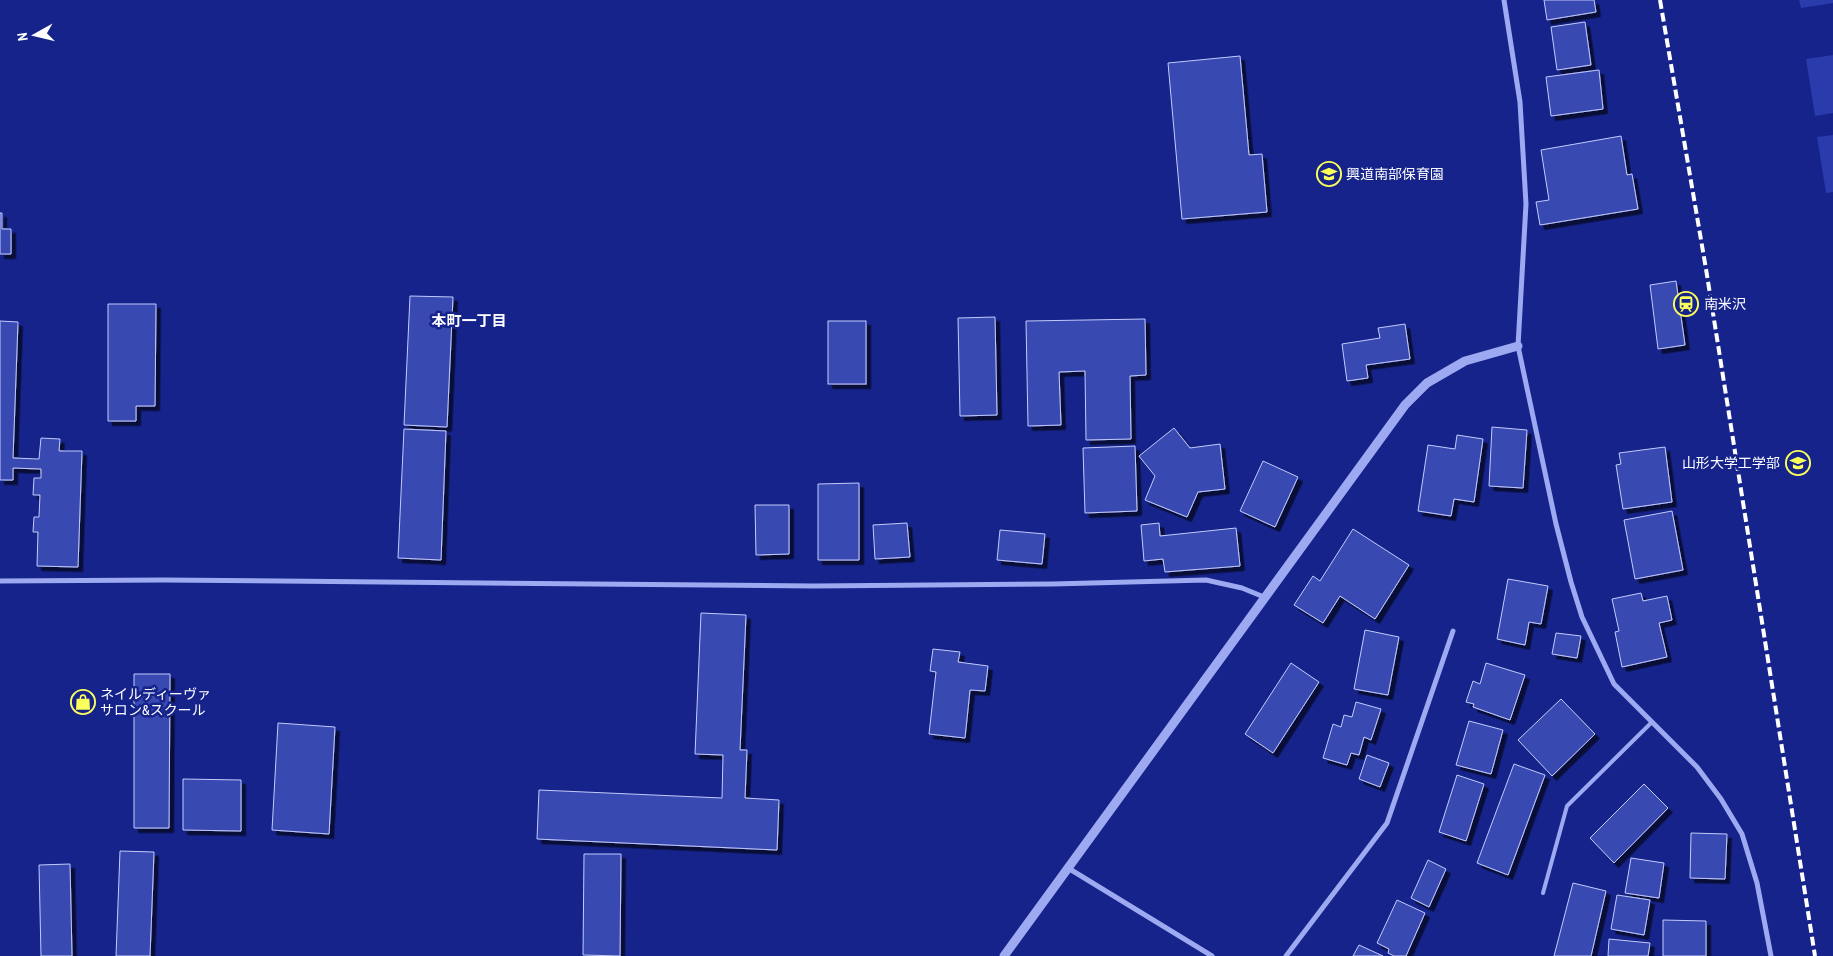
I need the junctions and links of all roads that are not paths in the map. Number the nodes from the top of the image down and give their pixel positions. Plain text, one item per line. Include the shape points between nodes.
1 (1504, 0) edge
2 (1518, 346) junction
3 (0, 581) edge
4 (1264, 597) junction
5 (1453, 631) dead end
6 (1652, 722) junction
7 (1068, 868) junction
8 (1543, 893) dead end
9 (1004, 956) edge
10 (1212, 956) edge
11 (1286, 956) edge
12 (1770, 956) edge

1 - 2 street via 1520,102 1526,204
2 - 4 street via 1465,361 1427,383 1410,400
2 - 6 street via 1556,524 1582,617 1614,684
3 - 4 street via 824,586 1206,580
4 - 7 street
5 - 11 street via 1387,823
6 - 8 lane via 1567,806
6 - 12 street via 1697,767 1742,834 1757,883
7 - 9 street
7 - 10 street

